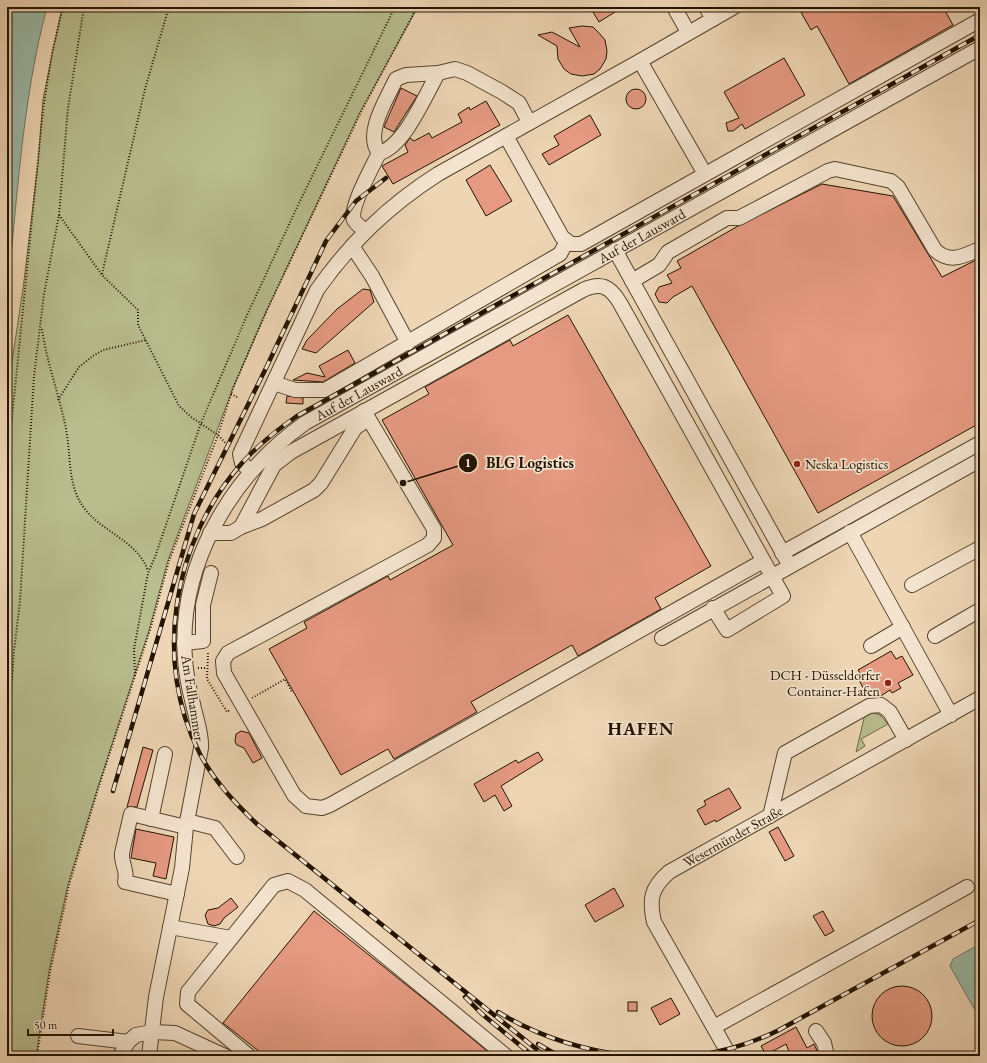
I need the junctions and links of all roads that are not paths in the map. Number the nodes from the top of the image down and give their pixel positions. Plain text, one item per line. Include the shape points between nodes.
1 (674, 7) edge
2 (734, 7) edge
3 (709, 13) edge
4 (980, 20) edge
5 (688, 32) junction
6 (980, 48) edge
7 (640, 61) junction
8 (438, 73) junction
9 (529, 122) junction
10 (506, 136) junction
11 (379, 154) junction
12 (705, 174) junction
13 (365, 231) junction
14 (567, 242) junction
15 (352, 246) junction
16 (980, 249) edge
17 (615, 250) junction
18 (632, 281) junction
19 (408, 343) junction
20 (274, 383) junction
21 (366, 415) junction
22 (305, 423) joint
23 (980, 443) edge
24 (980, 460) edge
25 (250, 472) junction
26 (241, 527) junction
27 (850, 532) junction
28 (210, 533) junction
29 (980, 548) edge
30 (782, 554) junction
31 (763, 561) junction
32 (790, 566) junction
33 (211, 573) dead end
34 (771, 576) junction
35 (912, 585) dead end
36 (713, 608) junction
37 (980, 610) edge
38 (903, 627) junction
39 (935, 636) dead end
40 (662, 638) dead end
41 (184, 643) junction
42 (871, 646) dead end
43 (980, 698) edge
44 (951, 715) junction
45 (906, 740) junction
46 (165, 754) dead end
47 (770, 816) junction
48 (151, 819) junction
49 (187, 824) junction
50 (237, 857) dead end
51 (967, 887) dead end
52 (177, 894) junction
53 (170, 926) junction
54 (231, 938) junction
55 (714, 1027) junction
56 (816, 1031) dead end
57 (152, 1032) junction
58 (78, 1036) dead end
59 (128, 1042) junction
60 (195, 1050) edge
61 (120, 1056) edge
62 (149, 1056) edge
63 (225, 1056) edge
64 (249, 1056) edge
65 (506, 1056) edge
66 (730, 1056) edge
67 (827, 1056) edge

1 - 5 street
2 - 3 street
3 - 5 street
4 - 12 street
5 - 7 street
6 - 17 street, Auf der Lausward
7 - 9 street
7 - 12 street
8 - 9 street via 455,69 467,73 519,104
8 - 11 street via 402,136 386,152
8 - 11 street via 406,75 396,79 374,126 376,150
9 - 10 street
10 - 13 street via 408,192
10 - 14 street
11 - 13 street via 356,201 354,220
12 - 14 street via 582,244 576,246
13 - 15 street
14 - 19 street via 560,254
15 - 19 street via 372,276
15 - 20 street via 317,290
16 - 18 street via 959,258 941,255 935,250 898,187 891,181 835,169 739,218 727,218 668,252 659,265
17 - 18 street
17 - 22 street, Auf der Lausward
18 - 30 street
19 - 20 street via 325,390 295,390
20 - 25 street via 240,454 242,463
21 - 26 street via 314,490 262,519
21 - 26 street via 291,452 274,466
21 - 31 street via 583,290 598,285 606,287 620,303
21 - 31 street via 434,529 434,538 428,545 228,653 223,661 224,673 294,794 306,806 330,806
22 - 25 street, Am Fallhammer via 285,437
23 - 30 street
24 - 27 street
25 - 28 street, Am Fallhammer via 228,501
26 - 28 street via 231,533
27 - 32 street
27 - 38 street
28 - 41 street, Am Fallhammer via 193,582
29 - 35 street
30 - 32 street
31 - 34 street
32 - 34 street
33 - 41 street via 203,605 203,641
34 - 36 street
34 - 36 street via 783,596 727,630
36 - 40 street
37 - 39 street
38 - 42 street
38 - 44 street
41 - 49 street, Am Fallhammer via 189,690 201,743
43 - 44 street, Wesermünder Straße
44 - 45 street, Wesermünder Straße
45 - 47 street, Wesermünder Straße
45 - 47 street via 890,712 881,705 870,706 785,753
46 - 48 street
47 - 55 street, Wesermünder Straße via 669,872 658,882 650,904 654,922
48 - 49 street
48 - 52 street via 130,814 121,860 127,873 125,882
49 - 50 street via 215,828
49 - 52 street, Am Fallhammer
51 - 55 street
52 - 53 street, Am Fallhammer
53 - 54 street
53 - 57 street, Am Fallhammer via 157,990
54 - 64 street via 188,992 187,1004
54 - 65 street via 274,885 288,881 305,890
55 - 66 street, Wesermünder Straße
56 - 67 street via 824,1043
57 - 59 street via 136,1035
57 - 60 street via 175,1034
57 - 62 street, Am Fallhammer
58 - 59 street
59 - 61 street
60 - 63 street

